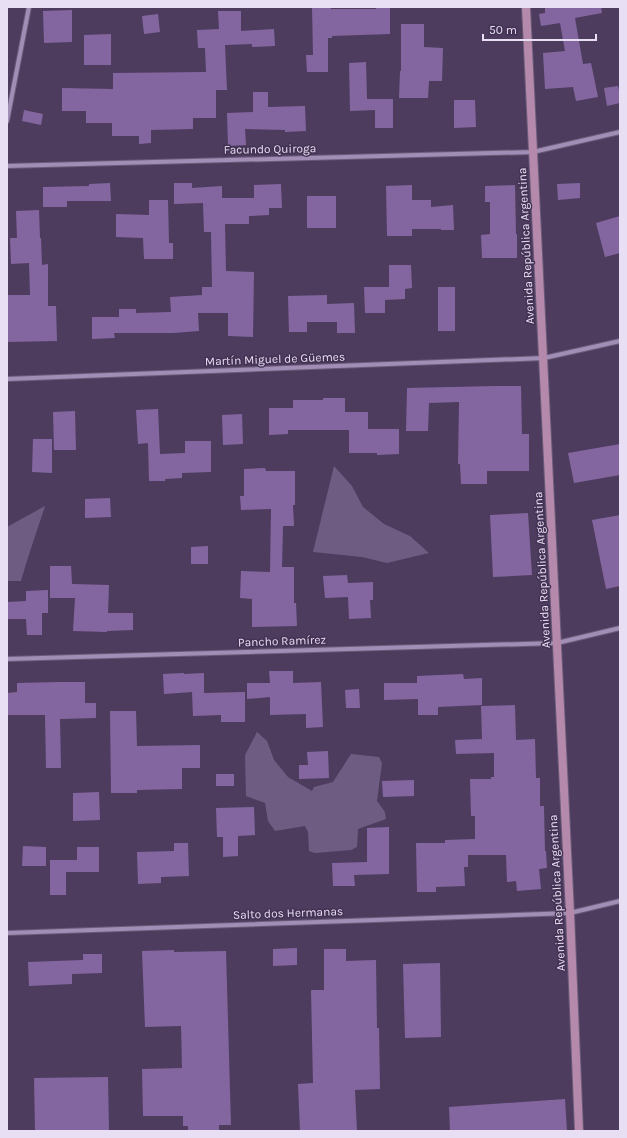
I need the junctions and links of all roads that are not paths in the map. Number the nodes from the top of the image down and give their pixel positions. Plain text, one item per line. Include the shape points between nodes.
1 (29, 7) edge
2 (526, 7) edge
3 (7, 120) edge
4 (620, 132) edge
5 (533, 152) junction
6 (7, 166) edge
7 (620, 341) edge
8 (544, 358) junction
9 (7, 379) edge
10 (620, 628) edge
11 (557, 643) junction
12 (7, 659) edge
13 (620, 901) edge
14 (570, 913) junction
15 (7, 933) edge
16 (579, 1131) edge

1 - 3 street
2 - 5 main road, Avenida República Argentina
4 - 5 street, Facundo Quiroga
5 - 6 street, Facundo Quiroga
5 - 8 main road, Avenida República Argentina
7 - 8 street, Martín Miguel de Güemes
8 - 9 street, Martín Miguel de Güemes
8 - 11 main road, Avenida República Argentina
10 - 11 street, Pancho Ramírez
11 - 12 street, Pancho Ramírez
11 - 14 main road, Avenida República Argentina
13 - 14 street, Salto dos Hermanas
14 - 15 street, Salto dos Hermanas
14 - 16 main road, Avenida República Argentina

